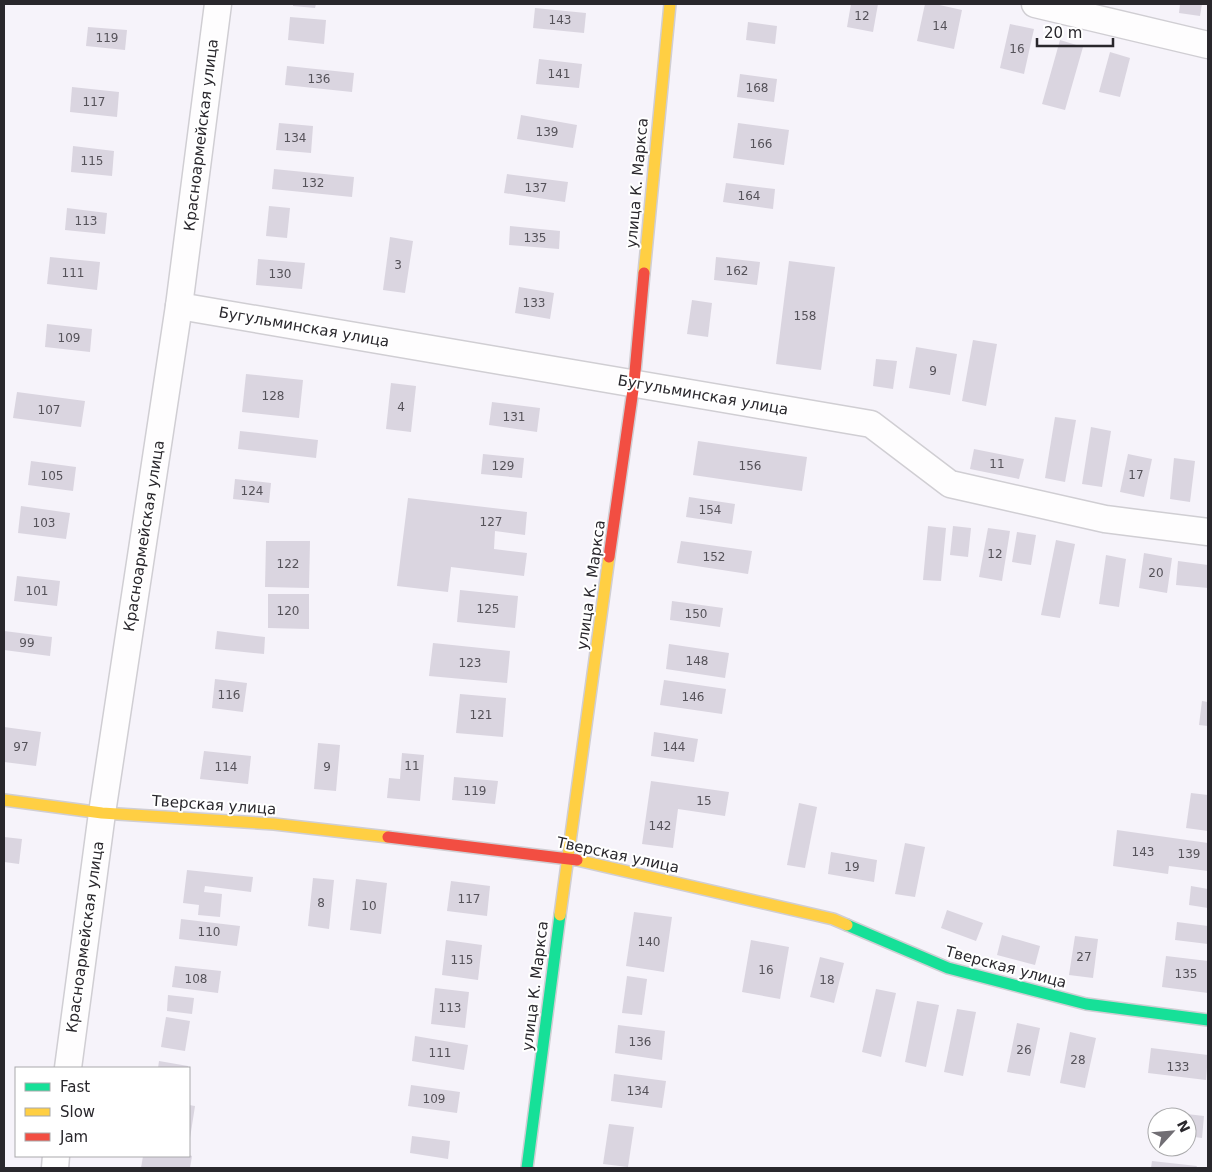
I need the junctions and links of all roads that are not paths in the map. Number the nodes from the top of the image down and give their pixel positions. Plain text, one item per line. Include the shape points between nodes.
1 (218, 4) edge
2 (670, 4) edge
3 (1035, 4) edge
4 (1208, 45) edge
5 (179, 306) junction
6 (634, 383) junction
7 (1208, 532) edge
8 (4, 800) edge
9 (102, 813) junction
10 (567, 858) junction
11 (1208, 1020) edge
12 (68, 1067) edge
13 (527, 1168) edge

1 - 5 street, Красноармейская улица
2 - 6 street, улица К. Маркса
3 - 4 street
5 - 6 street, Бугульминская улица
5 - 9 street, Красноармейская улица
6 - 7 street, Бугульминская улица via 872,424 950,484 1105,519
6 - 10 street, улица К. Маркса
8 - 9 street, Тверская улица
9 - 10 street, Тверская улица via 274,824
9 - 12 street, Красноармейская улица
10 - 11 street, Тверская улица via 833,919 948,968 1077,1001
10 - 13 street, улица К. Маркса

